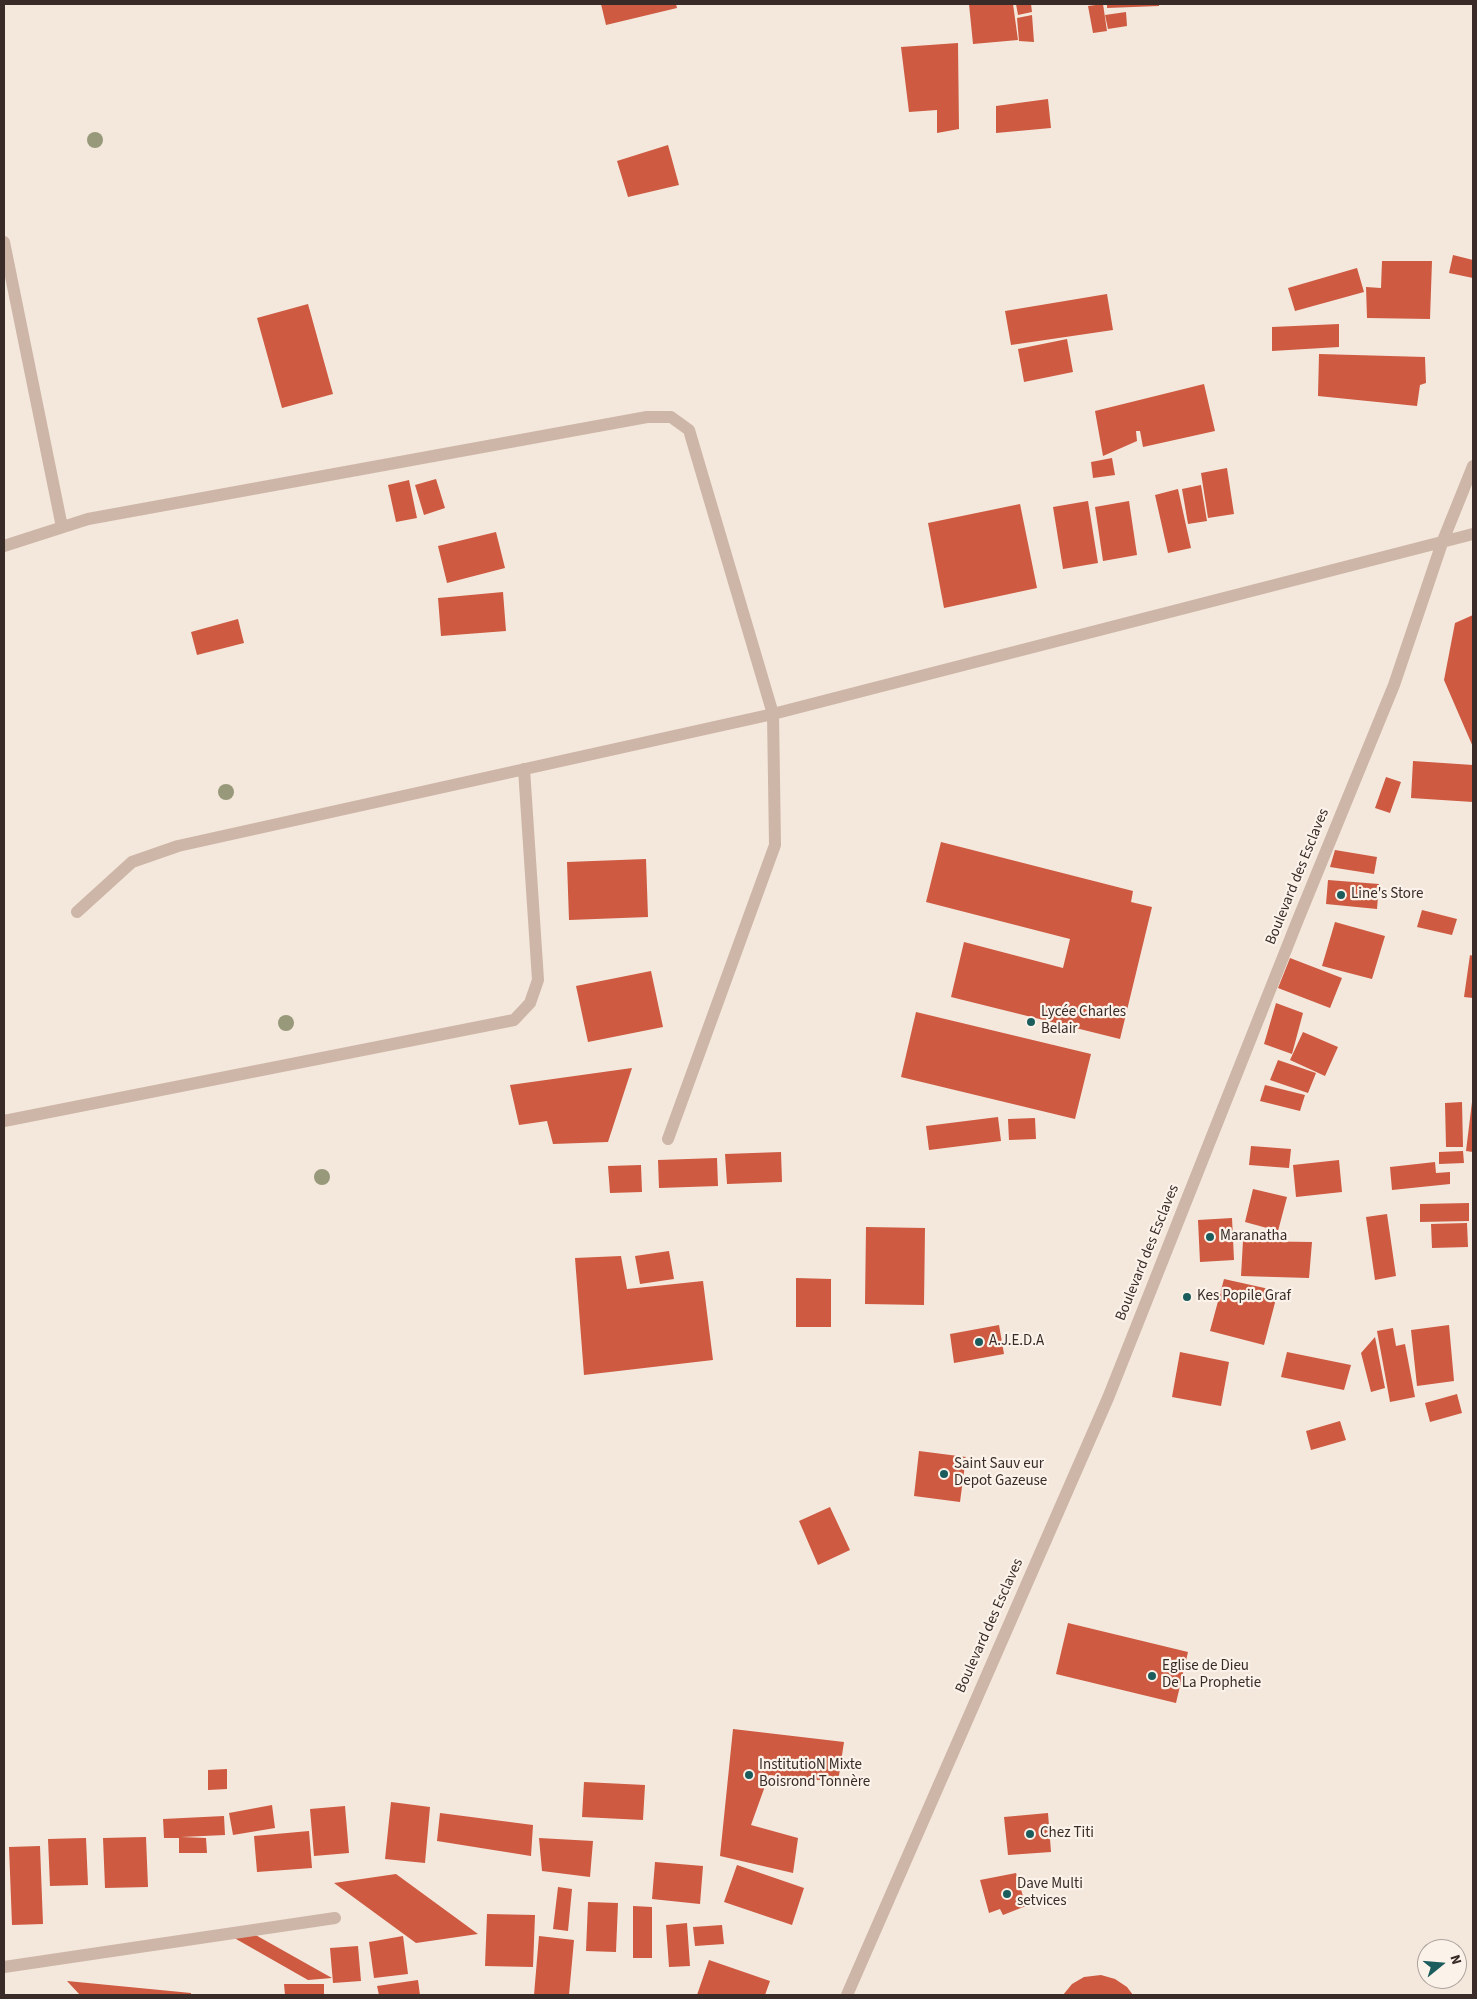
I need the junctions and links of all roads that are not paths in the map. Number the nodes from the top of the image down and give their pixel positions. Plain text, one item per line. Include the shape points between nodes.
1 (4, 242) edge
2 (1473, 466) edge
3 (62, 527) junction
4 (1473, 534) edge
5 (1442, 543) junction
6 (4, 546) edge
7 (772, 714) junction
8 (524, 769) junction
9 (77, 912) dead end
10 (4, 1121) edge
11 (668, 1139) dead end
12 (335, 1918) dead end
13 (4, 1967) edge
14 (847, 1995) edge

1 - 3 street
2 - 5 street, Boulevard des Esclaves
3 - 6 street
3 - 7 street via 88,519 637,418 671,417 689,430
4 - 5 street
5 - 7 street
5 - 14 street, Boulevard des Esclaves via 1394,685 1108,1398
7 - 8 street
7 - 11 street via 775,846
8 - 9 street via 178,846 132,862
8 - 10 street via 538,980 530,1003 514,1020
12 - 13 street

